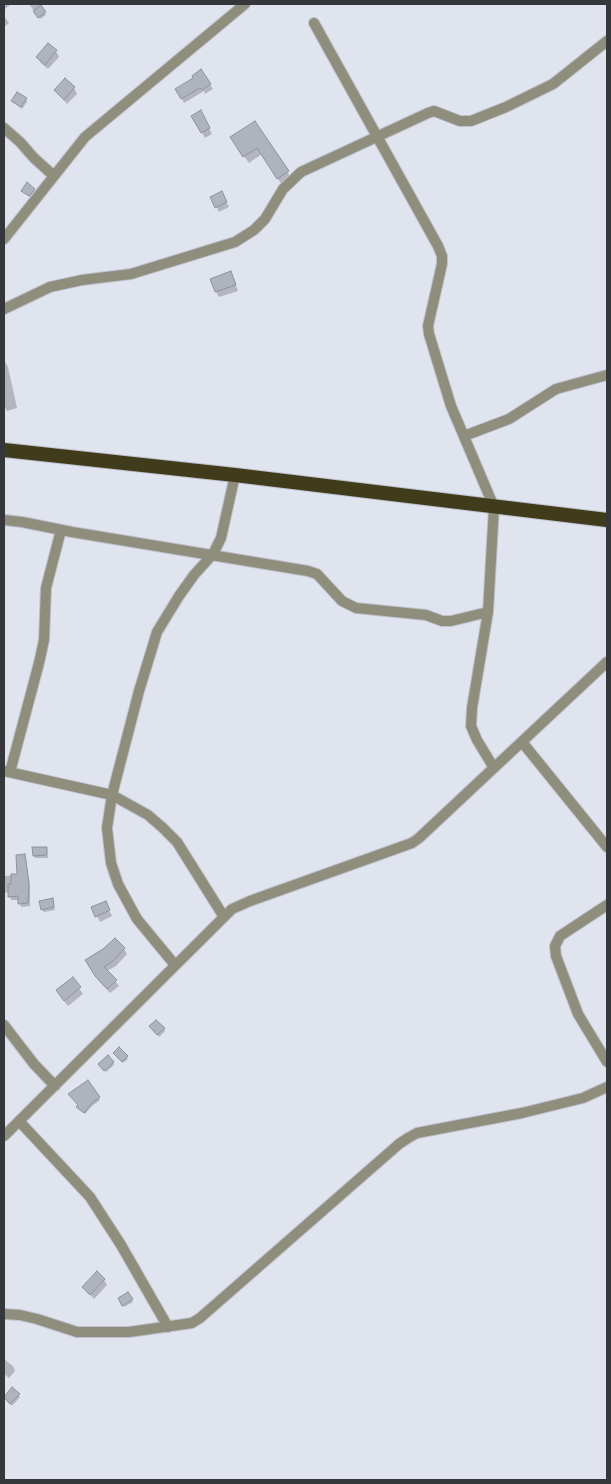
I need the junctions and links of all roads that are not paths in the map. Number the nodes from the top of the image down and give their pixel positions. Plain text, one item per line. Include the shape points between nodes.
1 (245, 4) edge
2 (314, 23) dead end
3 (607, 41) edge
4 (4, 128) edge
5 (378, 136) junction
6 (54, 176) junction
7 (4, 239) edge
8 (4, 309) edge
9 (607, 375) edge
10 (464, 436) junction
11 (4, 450) edge
12 (234, 475) junction
13 (494, 507) junction
14 (4, 520) edge
15 (607, 520) edge
16 (61, 530) junction
17 (213, 554) junction
18 (488, 612) junction
19 (607, 662) edge
20 (522, 742) junction
21 (494, 768) junction
22 (7, 771) edge
23 (112, 795) junction
24 (607, 847) edge
25 (607, 905) edge
26 (224, 917) junction
27 (175, 965) junction
28 (4, 1025) edge
29 (607, 1062) edge
30 (55, 1086) junction
31 (607, 1086) edge
32 (20, 1121) junction
33 (4, 1136) edge
34 (4, 1314) edge
35 (168, 1327) junction

1 - 6 street via 85,137
2 - 5 street
3 - 5 street via 553,84 506,107 471,121 434,111
4 - 6 street
5 - 8 street via 301,172 283,189 265,219 235,242 131,274 50,287
5 - 10 street via 442,256 428,326 451,406
6 - 7 street
9 - 10 street via 556,389 509,419
10 - 13 street
11 - 12 highway
12 - 13 highway
12 - 17 street via 222,538
13 - 15 highway
13 - 18 street
14 - 16 street
16 - 17 street
16 - 22 street via 46,588 44,640 39,663
17 - 18 street via 317,574 342,601 356,608 426,615 442,621
17 - 23 street via 194,575 157,632
18 - 21 street via 471,726
19 - 20 street
20 - 21 street
20 - 24 street
21 - 26 street via 412,843 250,901
22 - 23 street
23 - 26 street via 148,815 177,842
23 - 27 street via 107,828 111,863 118,884 137,919
25 - 29 street via 560,936 555,946 578,1014
26 - 27 street
27 - 30 street
28 - 30 street
30 - 32 street
31 - 35 street via 583,1098 417,1133 399,1144 200,1318 192,1323
32 - 33 street
32 - 35 street via 90,1197
34 - 35 street via 37,1319 76,1332 129,1332

